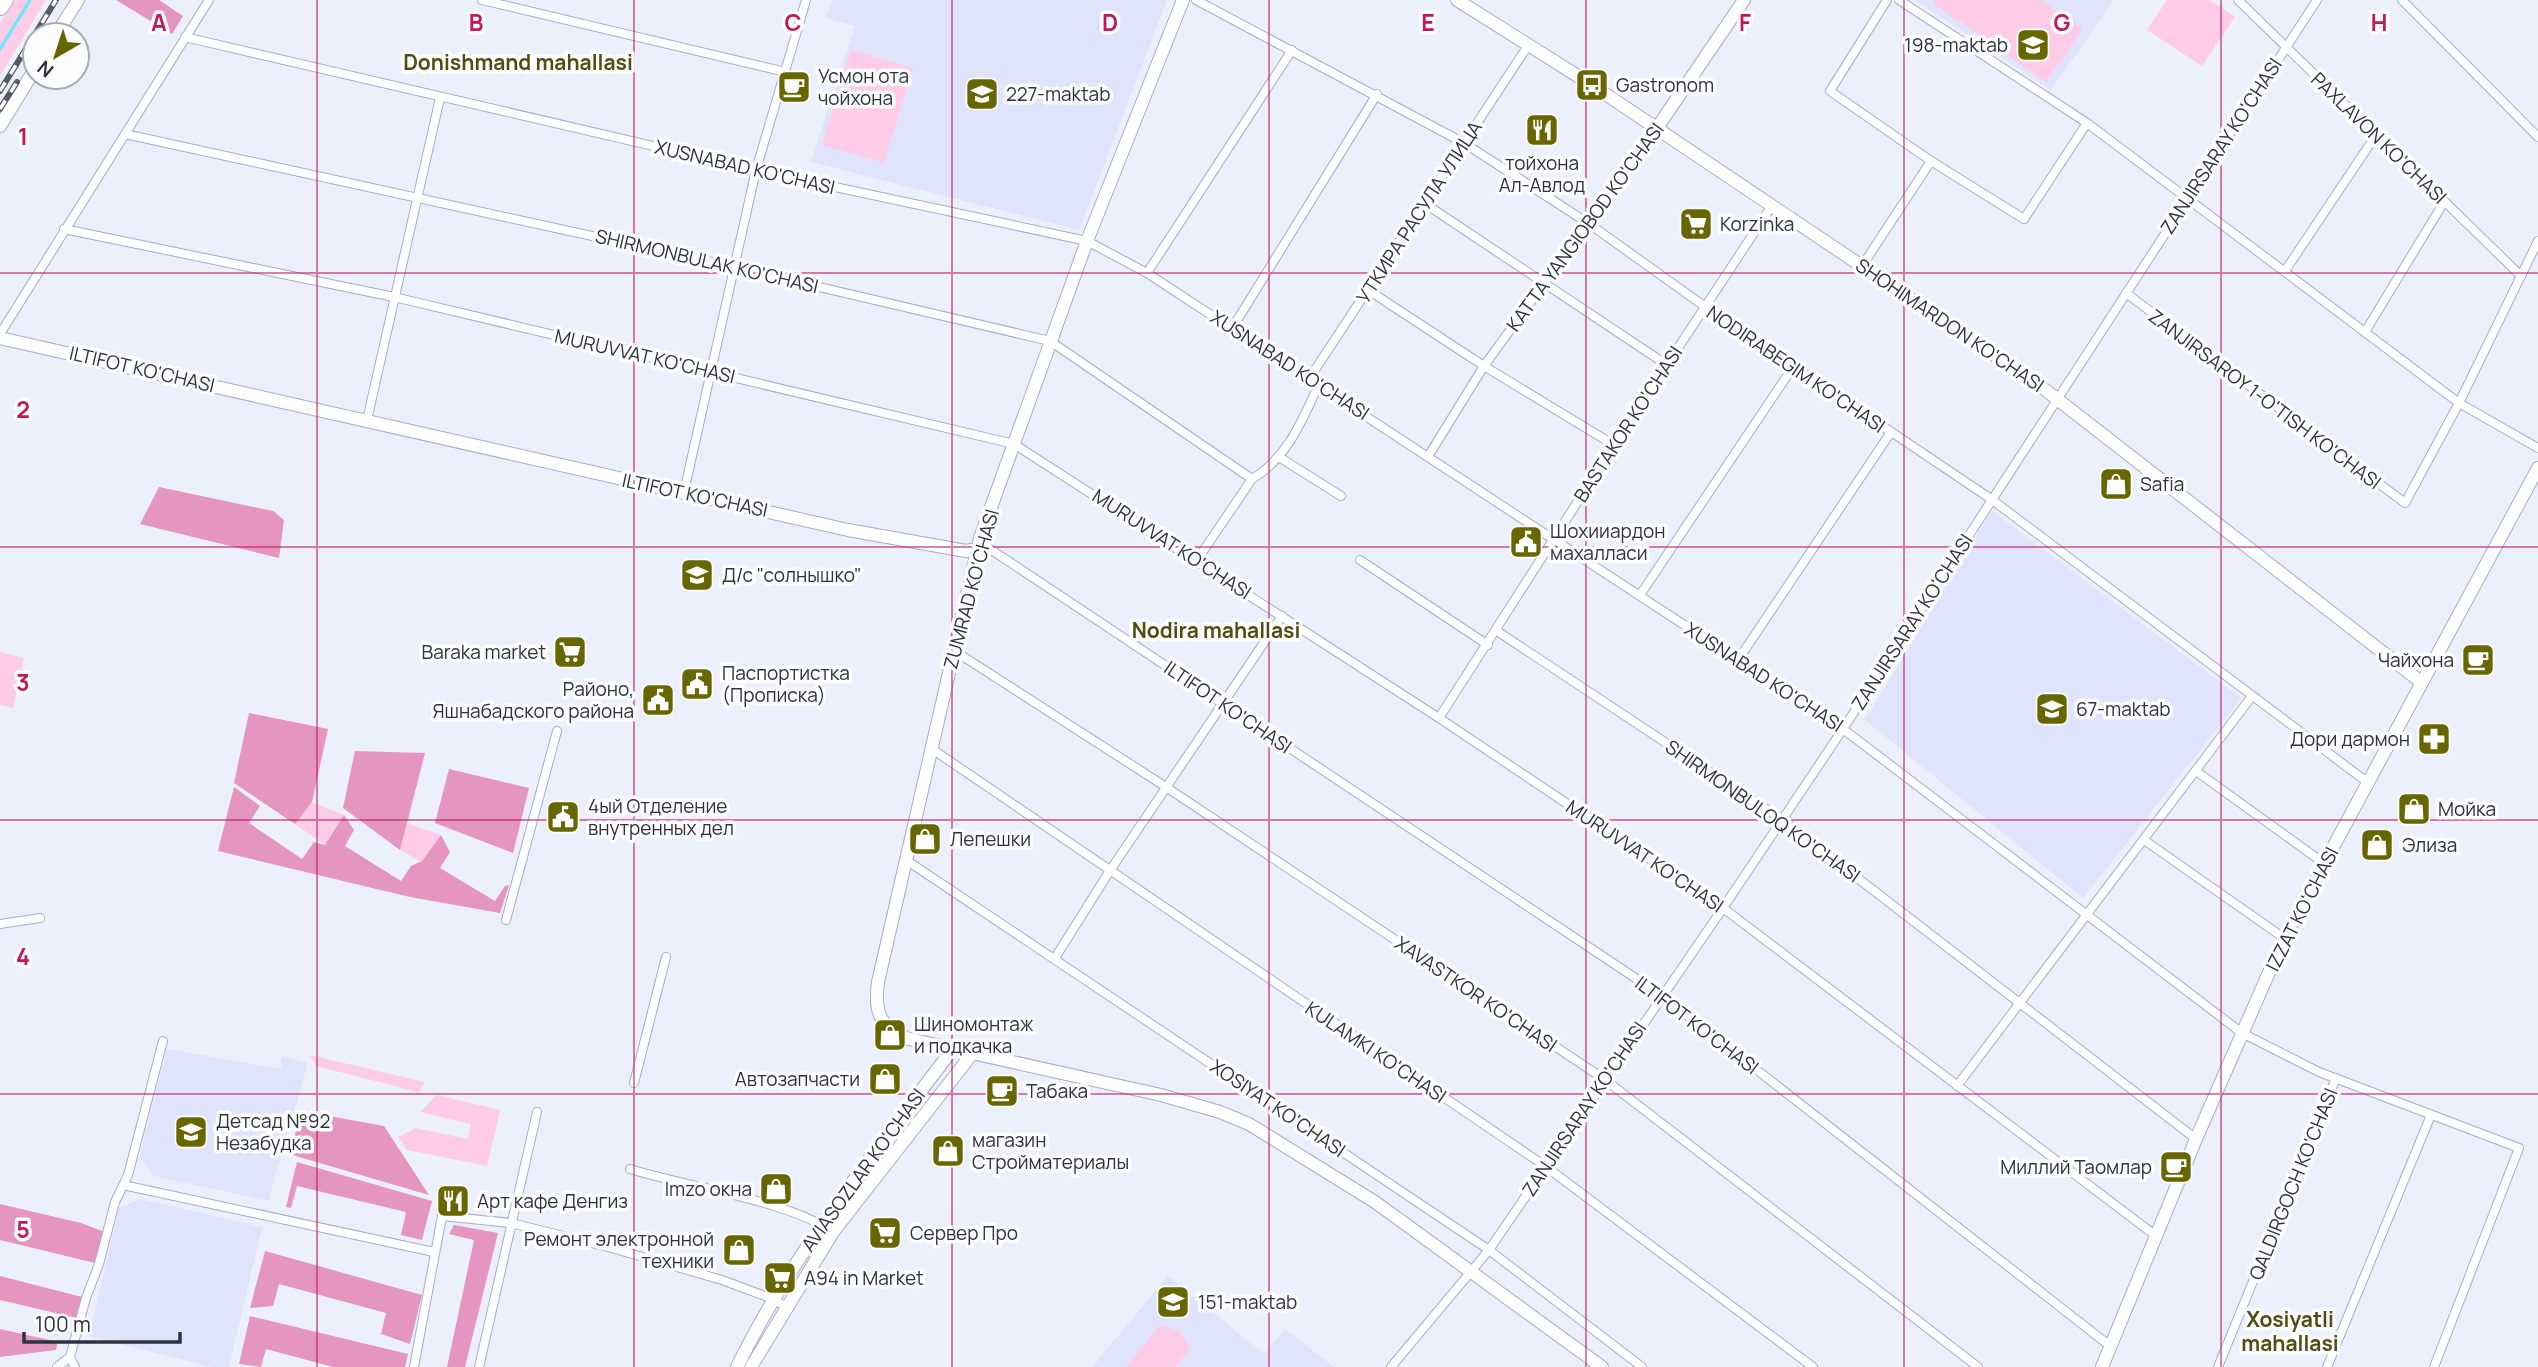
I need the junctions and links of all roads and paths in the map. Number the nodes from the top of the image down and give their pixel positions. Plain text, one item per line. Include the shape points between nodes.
1 (5, 0) edge
2 (78, 0) edge
3 (209, 0) edge
4 (482, 0) edge
5 (806, 0) edge
6 (1183, 0) edge
7 (1196, 0) edge
8 (1457, 0) edge
9 (1744, 0) edge
10 (1887, 0) edge
11 (1899, 0) edge
12 (2238, 0) edge
13 (2317, 0) edge
14 (2402, 0) edge
15 (0, 7) edge
16 (65, 21) edge
17 (185, 37) junction
18 (1529, 44) junction
19 (2285, 46) junction
20 (1292, 50) junction
21 (786, 72) junction
22 (21, 91) edge
23 (1377, 94) junction
24 (440, 98) junction
25 (2087, 123) junction
26 (0, 126) edge
27 (1657, 128) junction
28 (125, 134) junction
29 (2376, 135) junction
30 (2538, 137) edge
31 (1464, 143) junction
32 (1931, 161) junction
33 (756, 170) junction
34 (415, 196) junction
35 (2188, 197) junction
36 (2444, 202) junction
37 (1424, 203) junction
38 (1771, 207) junction
39 (1588, 223) junction
40 (64, 229) junction
41 (1087, 241) junction
42 (2538, 241) edge
43 (1862, 266) junction
44 (734, 267) junction
45 (2285, 271) junction
46 (1147, 273) junction
47 (2521, 276) junction
48 (1543, 285) junction
49 (1368, 290) junction
50 (2126, 293) junction
51 (394, 296) junction
52 (1704, 306) junction
53 (1233, 327) junction
54 (2365, 332) junction
55 (0, 336) edge
56 (1050, 341) junction
57 (1667, 365) junction
58 (1484, 366) junction
59 (1793, 367) junction
60 (711, 372) junction
61 (1309, 379) junction
62 (1318, 386) junction
63 (2057, 397) junction
64 (2459, 403) junction
65 (367, 420) junction
66 (1891, 432) junction
67 (1014, 444) junction
68 (1614, 444) junction
69 (2538, 448) edge
70 (1429, 455) junction
71 (1279, 457) junction
72 (2538, 468) edge
73 (1252, 479) junction
74 (684, 492) junction
75 (1341, 496) dead end
76 (1991, 499) junction
77 (1555, 538) junction
78 (977, 549) junction
79 (1197, 560) junction
80 (1360, 561) dead end
81 (1640, 595) junction
82 (1282, 616) junction
83 (1497, 631) junction
84 (1488, 645) junction
85 (953, 650) junction
86 (1738, 660) junction
87 (2421, 681) junction
88 (2252, 696) junction
89 (1223, 703) junction
90 (1439, 718) junction
91 (1843, 729) junction
92 (557, 731) dead end
93 (932, 749) junction
94 (2196, 771) junction
95 (2367, 782) junction
96 (1166, 788) junction
97 (1781, 819) junction
98 (2144, 840) junction
99 (906, 860) junction
100 (2325, 864) junction
101 (1109, 872) junction
102 (1723, 908) junction
103 (2088, 915) junction
104 (40, 918) dead end
105 (506, 920) dead end
106 (0, 924) edge
107 (2284, 938) junction
108 (666, 957) dead end
109 (1055, 958) junction
110 (1661, 995) junction
111 (2022, 1002) junction
112 (2242, 1033) junction
113 (163, 1041) dead end
114 (953, 1050) junction
115 (972, 1054) junction
116 (2336, 1078) junction
117 (1604, 1079) junction
118 (634, 1083) dead end
119 (1957, 1086) junction
120 (537, 1112) dead end
121 (2431, 1115) junction
122 (2196, 1139) junction
123 (1545, 1166) junction
124 (630, 1169) dead end
125 (123, 1185) junction
126 (511, 1223) junction
127 (821, 1223) junction
128 (833, 1232) junction
129 (2156, 1236) junction
130 (1489, 1250) junction
131 (434, 1252) junction
132 (1472, 1271) junction
133 (773, 1298) junction
134 (785, 1306) junction
135 (2110, 1346) junction
136 (70, 1357) junction
137 (57, 1367) edge
138 (75, 1367) edge
139 (414, 1367) edge
140 (480, 1367) edge
141 (737, 1367) edge
142 (751, 1367) edge
143 (1391, 1367) edge
144 (1602, 1367) edge
145 (1642, 1367) edge
146 (1812, 1367) edge
147 (1978, 1367) edge
148 (2102, 1367) edge
149 (2218, 1367) edge
150 (2327, 1367) edge
151 (2434, 1367) edge

1 - 15 highway
2 - 16 main road
3 - 17 street
4 - 21 street
5 - 21 street
6 - 41 main road, ZUMRAD KO'CHASI
7 - 20 street, NODIRABEGIM KO'CHASI
8 - 18 main road, SHOHIMARDON KO'CHASI
9 - 27 main road, KATTA YANGIOBOD KO'CHASI
10 - 32 street via 1830,91
11 - 25 street
12 - 19 street, PAXLAVON KO'CHASI
13 - 19 street, ZANJIRSARAY KO'CHASI
14 - 30 street
17 - 24 street, XUSNABAD KO'CHASI
17 - 28 street
18 - 27 main road, SHOHIMARDON KO'CHASI
18 - 31 street, УТКИРА РАСУЛА УЛИЦА
19 - 29 street, PAXLAVON KO'CHASI
19 - 35 street, ZANJIRSARAY KO'CHASI
20 - 23 street, NODIRABEGIM KO'CHASI
20 - 46 street
21 - 33 street
22 - 26 main road
23 - 31 street, NODIRABEGIM KO'CHASI
23 - 53 street
24 - 33 street, XUSNABAD KO'CHASI
24 - 34 street
25 - 32 street via 2024,219
25 - 35 street
27 - 38 main road, SHOHIMARDON KO'CHASI
27 - 39 street, KATTA YANGIOBOD KO'CHASI
28 - 34 street, SHIRMONBULAK KO'CHASI
28 - 40 street
29 - 36 street, PAXLAVON KO'CHASI
29 - 45 street
31 - 37 street, УТКИРА РАСУЛА УЛИЦА
31 - 39 street, NODIRABEGIM KO'CHASI
32 - 43 street
33 - 41 street, XUSNABAD KO'CHASI
33 - 44 street
34 - 44 street, SHIRMONBULAK KO'CHASI
34 - 51 street
35 - 45 street
35 - 50 street, ZANJIRSARAY KO'CHASI
36 - 47 street, PAXLAVON KO'CHASI
36 - 54 street
37 - 48 street
37 - 49 street, УТКИРА РАСУЛА УЛИЦА
38 - 43 main road, SHOHIMARDON KO'CHASI
38 - 52 street, BASTAKOR KO'CHASI
39 - 48 street, KATTA YANGIOBOD KO'CHASI
39 - 52 street, NODIRABEGIM KO'CHASI
40 - 51 street, MURUVVAT KO'CHASI
40 - 55 street
41 - 46 street, XUSNABAD KO'CHASI
41 - 56 main road, ZUMRAD KO'CHASI
42 - 47 street
43 - 63 main road, SHOHIMARDON KO'CHASI
44 - 56 street, SHIRMONBULAK KO'CHASI
44 - 60 street
45 - 54 street
46 - 53 street, XUSNABAD KO'CHASI
47 - 64 street
48 - 57 street
48 - 58 street, KATTA YANGIOBOD KO'CHASI
49 - 58 street
49 - 61 street, УТКИРА РАСУЛА УЛИЦА
50 - 63 street, ZANJIRSARAY KO'CHASI
50 - 64 street, ZANJIRSAROY 1-O'TISH KO'CHASI via 2405,503
51 - 60 street, MURUVVAT KO'CHASI
51 - 65 street
52 - 57 street, BASTAKOR KO'CHASI
52 - 59 street, NODIRABEGIM KO'CHASI
53 - 61 street, XUSNABAD KO'CHASI
54 - 64 street
55 - 65 main road, ILTIFOT KO'CHASI
56 - 67 main road, ZUMRAD KO'CHASI
56 - 73 street, SHIRMONBULAK KO'CHASI
57 - 68 street, BASTAKOR KO'CHASI
58 - 68 street
58 - 70 street, KATTA YANGIOBOD KO'CHASI
59 - 66 street, NODIRABEGIM KO'CHASI
59 - 81 street
60 - 67 street, MURUVVAT KO'CHASI
60 - 74 street
61 - 62 street, XUSNABAD KO'CHASI
62 - 70 street, XUSNABAD KO'CHASI
62 - 71 street
63 - 76 street, ZANJIRSARAY KO'CHASI
63 - 87 main road, SHOHIMARDON KO'CHASI
64 - 69 street
65 - 74 main road, ILTIFOT KO'CHASI
66 - 76 street, NODIRABEGIM KO'CHASI
66 - 86 street
67 - 78 main road, ZUMRAD KO'CHASI
67 - 79 street, MURUVVAT KO'CHASI
68 - 77 street, BASTAKOR KO'CHASI
70 - 77 street, XUSNABAD KO'CHASI
71 - 73 street
71 - 75 street
72 - 87 main road, IZZAT KO'CHASI
73 - 79 street
74 - 78 main road, ILTIFOT KO'CHASI via 848,530 966,551
76 - 88 street, NODIRABEGIM KO'CHASI
76 - 91 street, ZANJIRSARAY KO'CHASI
77 - 81 street, XUSNABAD KO'CHASI
77 - 83 street, BASTAKOR KO'CHASI
78 - 85 main road, ZUMRAD KO'CHASI
78 - 89 street, ILTIFOT KO'CHASI via 987,547
79 - 82 street, MURUVVAT KO'CHASI
80 - 84 street
81 - 86 street, XUSNABAD KO'CHASI
82 - 89 street
82 - 90 street, MURUVVAT KO'CHASI
83 - 84 street, BASTAKOR KO'CHASI
83 - 97 street, SHIRMONBULOQ KO'CHASI
84 - 90 street, BASTAKOR KO'CHASI
85 - 93 main road, ZUMRAD KO'CHASI
85 - 96 street, XAVASTKOR KO'CHASI
86 - 91 street, XUSNABAD KO'CHASI
87 - 95 main road, IZZAT KO'CHASI
88 - 94 street
88 - 95 street, NODIRABEGIM KO'CHASI
89 - 96 street
89 - 110 street, ILTIFOT KO'CHASI
90 - 102 street, MURUVVAT KO'CHASI
91 - 97 street, ZANJIRSARAY KO'CHASI
91 - 103 street, XUSNABAD KO'CHASI
92 - 105 street
93 - 99 main road, ZUMRAD KO'CHASI
93 - 101 street, KULAMKI KO'CHASI
94 - 98 street
94 - 100 street
95 - 100 main road, IZZAT KO'CHASI
96 - 101 street
96 - 117 street, XAVASTKOR KO'CHASI
97 - 102 street, ZANJIRSARAY KO'CHASI
97 - 111 street, SHIRMONBULOQ KO'CHASI
98 - 103 street
98 - 107 street
99 - 109 street, XOSIYAT KO'CHASI
99 - 114 main road, ZUMRAD KO'CHASI via 876,1009 896,1034
100 - 107 main road, IZZAT KO'CHASI
101 - 109 street
101 - 123 street, KULAMKI KO'CHASI
102 - 110 street, ZANJIRSARAY KO'CHASI
102 - 119 street, MURUVVAT KO'CHASI
103 - 111 street
103 - 112 street, XUSNABAD KO'CHASI
104 - 106 street
107 - 112 main road, IZZAT KO'CHASI
108 - 118 street
109 - 130 street, XOSIYAT KO'CHASI
110 - 117 street, ZANJIRSARAY KO'CHASI
110 - 135 street, ILTIFOT KO'CHASI
111 - 119 street
111 - 122 street, SHIRMONBULOQ KO'CHASI
112 - 116 street, XUSNABAD KO'CHASI
112 - 122 main road, IZZAT KO'CHASI
113 - 125 street
114 - 115 main road, ZUMRAD KO'CHASI
114 - 127 main road, AVIASOZLAR KO'CHASI
115 - 128 main road, AVIASOZLAR KO'CHASI
115 - 132 main road, XOSIYAT KO'CHASI via 1161,1095 1235,1118 1375,1202
116 - 121 street, XUSNABAD KO'CHASI
116 - 149 street, QALDIRGOCH KO'CHASI
117 - 123 street, ZANJIRSARAY KO'CHASI
117 - 147 street, XAVASTKOR KO'CHASI
119 - 129 street, MURUVVAT KO'CHASI
120 - 126 street
121 - 150 street
121 - 151 street, XUSNABAD KO'CHASI via 2519,1148
122 - 129 main road, IZZAT KO'CHASI
123 - 130 street, ZANJIRSARAY KO'CHASI
123 - 146 street, KULAMKI KO'CHASI
124 - 127 street
125 - 131 street
125 - 136 street
126 - 131 street via 442,1216
126 - 133 street via 608,1247
126 - 140 street
127 - 128 street
127 - 133 main road, AVIASOZLAR KO'CHASI
128 - 134 main road, AVIASOZLAR KO'CHASI
129 - 135 main road, IZZAT KO'CHASI
130 - 132 street, ZANJIRSARAY KO'CHASI
130 - 145 street, XOSIYAT KO'CHASI
131 - 139 street
132 - 143 street, ZANJIRSARAY KO'CHASI
132 - 144 main road, XOSIYAT KO'CHASI
133 - 134 street
133 - 141 main road, AVIASOZLAR KO'CHASI
134 - 142 main road, AVIASOZLAR KO'CHASI
135 - 148 main road, IZZAT KO'CHASI
136 - 137 street
136 - 138 street

